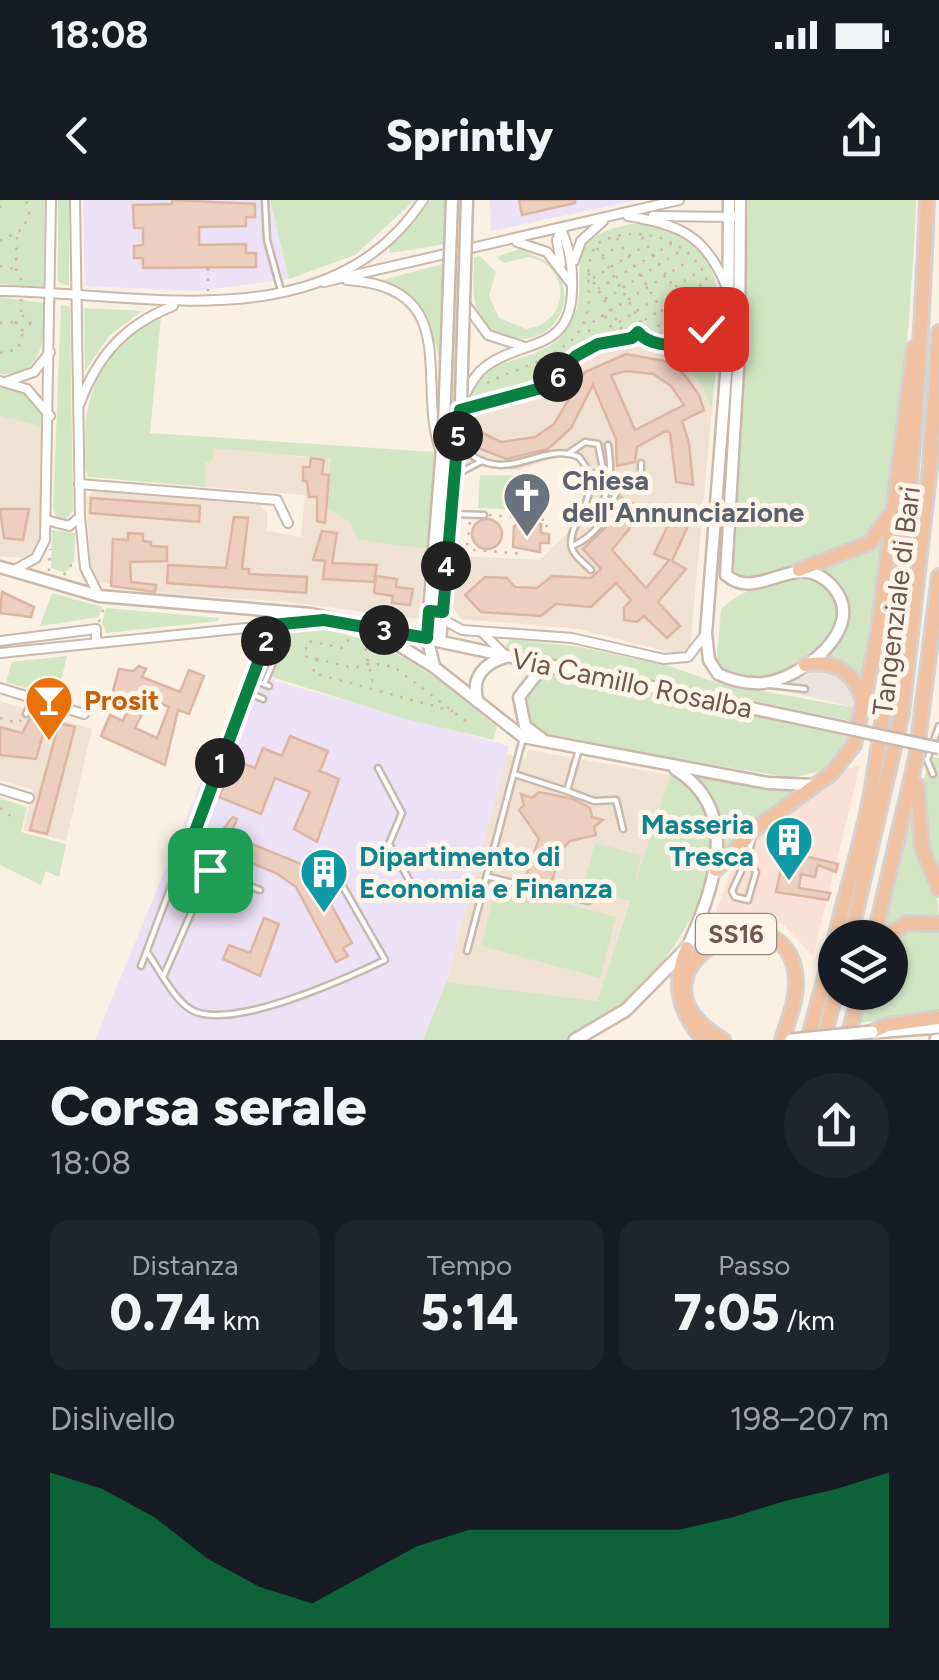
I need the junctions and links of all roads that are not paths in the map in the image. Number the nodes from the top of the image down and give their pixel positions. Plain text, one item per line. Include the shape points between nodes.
1 (51, 200) edge
2 (75, 200) edge
3 (265, 200) edge
4 (423, 200) edge
5 (452, 200) edge
6 (467, 200) edge
7 (655, 200) edge
8 (679, 200) edge
9 (729, 200) edge
10 (740, 200) edge
11 (927, 200) edge
12 (624, 215) junction
13 (734, 217) junction
14 (605, 220) junction
15 (561, 230) junction
16 (507, 241) junction
17 (568, 266) junction
18 (332, 280) junction
19 (314, 284) junction
20 (0, 290) edge
21 (282, 291) junction
22 (728, 293) junction
23 (51, 294) junction
24 (77, 296) junction
25 (180, 303) junction
26 (466, 306) junction
27 (922, 326) junction
28 (939, 332) edge
29 (530, 347) junction
30 (50, 352) junction
31 (4, 381) edge
32 (938, 388) edge
33 (461, 405) junction
34 (79, 408) junction
35 (50, 416) junction
36 (458, 443) junction
37 (608, 445) dead end
38 (569, 453) junction
39 (442, 454) junction
40 (482, 462) junction
41 (642, 463) dead end
42 (588, 474) junction
43 (604, 474) junction
44 (613, 476) junction
45 (455, 477) junction
46 (80, 484) junction
47 (620, 484) junction
48 (890, 511) junction
49 (450, 514) junction
50 (484, 515) road end
51 (584, 516) junction
52 (80, 517) junction
53 (46, 520) junction
54 (288, 522) dead end
55 (572, 546) junction
56 (0, 567) edge
57 (14, 570) junction
58 (591, 570) dead end
59 (799, 570) junction
60 (939, 576) edge
61 (102, 601) junction
62 (238, 609) junction
63 (429, 611) junction
64 (274, 612) junction
65 (442, 615) junction
66 (938, 616) edge
67 (289, 618) junction
68 (272, 625) junction
69 (363, 626) junction
70 (236, 628) junction
71 (479, 630) junction
72 (706, 634) junction
73 (427, 638) junction
74 (0, 640) edge
75 (440, 641) junction
76 (96, 643) junction
77 (0, 654) edge
78 (508, 656) junction
79 (805, 665) junction
80 (434, 667) junction
81 (555, 667) junction
82 (251, 679) junction
83 (939, 682) edge
84 (763, 683) junction
85 (0, 688) edge
86 (805, 688) dead end
87 (247, 692) junction
88 (33, 698) junction
89 (263, 698) dead end
90 (925, 703) junction
91 (480, 706) junction
92 (865, 706) junction
93 (26, 714) road end
94 (84, 714) dead end
95 (939, 726) edge
96 (524, 737) junction
97 (547, 742) junction
98 (939, 748) edge
99 (579, 749) junction
100 (916, 758) junction
101 (670, 766) junction
102 (378, 768) dead end
103 (514, 774) junction
104 (933, 774) dead end
105 (812, 785) junction
106 (0, 789) edge
107 (567, 791) junction
108 (29, 798) dead end
109 (622, 829) dead end
110 (754, 829) junction
111 (747, 858) junction
112 (184, 861) junction
113 (330, 864) dead end
114 (210, 870) junction
115 (716, 870) junction
116 (487, 876) junction
117 (939, 889) edge
118 (260, 890) dead end
119 (418, 896) dead end
120 (588, 901) dead end
121 (839, 920) edge
122 (854, 920) edge
123 (878, 920) edge
124 (908, 923) edge
125 (939, 924) edge
126 (687, 948) junction
127 (468, 951) dead end
128 (148, 952) junction
129 (142, 966) dead end
130 (164, 975) junction
131 (818, 1002) edge
132 (831, 1010) edge
133 (855, 1010) edge
134 (939, 1018) edge
135 (939, 1027) edge
136 (872, 1032) junction
137 (575, 1040) edge
138 (704, 1040) edge
139 (723, 1040) edge
140 (782, 1040) edge
141 (791, 1040) edge
142 (808, 1040) edge
143 (823, 1040) edge
144 (846, 1040) edge

1 - 23 street
2 - 24 street
3 - 21 lane via 267,240
4 - 19 street via 378,247
5 - 39 street, bridge
6 - 26 street, bridge
7 - 12 street
8 - 12 street
9 - 13 street
10 - 13 street
11 - 27 highway, Tangenziale di Bari
12 - 13 street
12 - 14 street
12 - 22 street via 684,231 717,266
13 - 22 street
13 - 59 street via 738,351 723,560 736,584
14 - 15 street
14 - 17 street via 581,241
15 - 16 street
15 - 17 street via 557,251
16 - 17 street via 538,247
16 - 18 street
17 - 29 street via 572,287 564,324
18 - 19 street
18 - 39 street via 386,289 421,321 434,359 431,407
19 - 21 street
20 - 23 street
21 - 25 street
22 - 72 street
23 - 24 street
23 - 30 street
24 - 25 street
24 - 34 street
25 - 34 street via 123,333 97,367
26 - 29 street via 488,335
26 - 33 street, bridge
27 - 48 highway
27 - 121 highway, Tangenziale di Bari via 900,584 874,779
28 - 32 highway, Tangenziale di Bari
29 - 33 street via 488,364
30 - 31 street via 34,372
30 - 35 street
31 - 35 street via 36,396
32 - 122 highway, Tangenziale di Bari via 902,713
33 - 36 street
34 - 46 street
35 - 53 street
36 - 40 lane
36 - 45 street
37 - 44 lane
38 - 40 lane via 513,466
38 - 42 lane
38 - 43 lane via 585,442 598,444
39 - 63 street
40 - 45 lane
41 - 47 lane via 641,479
42 - 43 lane
42 - 51 lane
43 - 44 lane
44 - 47 lane
44 - 51 lane via 595,518
45 - 49 street
46 - 52 street
46 - 54 street via 276,500
47 - 55 lane via 603,523
48 - 59 highway via 870,543
48 - 92 highway
49 - 50 lane
49 - 65 street
51 - 55 lane
52 - 53 street via 70,526
52 - 61 street via 84,568
53 - 57 street via 42,550
55 - 58 lane
56 - 57 street
57 - 61 street
59 - 79 street via 831,585 843,614 836,638
60 - 66 highway
61 - 62 street, Via Camillo Rosalba
62 - 64 street, Via Camillo Rosalba
62 - 70 street
63 - 65 street
63 - 73 street
64 - 67 street, Via Camillo Rosalba
64 - 68 lane
65 - 71 street via 456,628
65 - 75 street
66 - 90 highway
67 - 68 street
67 - 69 street, Via Camillo Rosalba
67 - 82 lane via 267,685
68 - 70 street
68 - 82 lane
69 - 73 street, Via Camillo Rosalba
69 - 80 street
70 - 76 street
71 - 72 street via 572,638 678,660
71 - 78 street
72 - 84 street via 718,674
73 - 75 street, Via Camillo Rosalba
73 - 80 street
74 - 76 street via 96,628
75 - 78 street, Via Camillo Rosalba
76 - 77 street
78 - 81 street, Via Camillo Rosalba
78 - 91 street via 480,671
79 - 84 street
79 - 92 highway via 844,670
80 - 91 street
81 - 97 street via 536,674 518,697 525,726
81 - 98 street, Via Camillo Rosalba, bridge
82 - 87 lane
83 - 90 highway
84 - 86 lane
85 - 88 street
87 - 89 lane
87 - 112 lane
88 - 93 lane
88 - 94 street
90 - 100 highway
91 - 96 street
92 - 105 highway via 844,761
95 - 104 lane via 927,760
96 - 97 street
96 - 103 lane
97 - 99 street
99 - 101 street
99 - 107 lane
100 - 117 highway via 919,832
100 - 123 highway
101 - 105 street
101 - 115 street via 692,780 714,812
102 - 119 lane via 402,813 390,844
103 - 107 lane
103 - 116 lane
105 - 110 highway
106 - 108 street
107 - 109 lane via 616,800
110 - 111 lane
110 - 115 highway
111 - 111 lane via 756,865 748,900 732,891
112 - 114 lane
112 - 128 lane
113 - 130 lane via 384,960 274,1004 204,1013 186,1008
114 - 118 lane
114 - 130 lane
115 - 126 street
116 - 120 lane via 530,892
116 - 127 lane
124 - 125 highway
126 - 137 main road via 626,1010
126 - 138 highway via 677,992 687,1020
128 - 129 lane
128 - 130 lane
131 - 142 highway, Tangenziale di Bari
132 - 143 highway
133 - 144 highway
134 - 136 highway
135 - 136 main road
136 - 141 main road, bridge
139 - 140 highway, SS16 via 690,1005 688,975 706,945 737,934 771,940 791,962 794,1000

